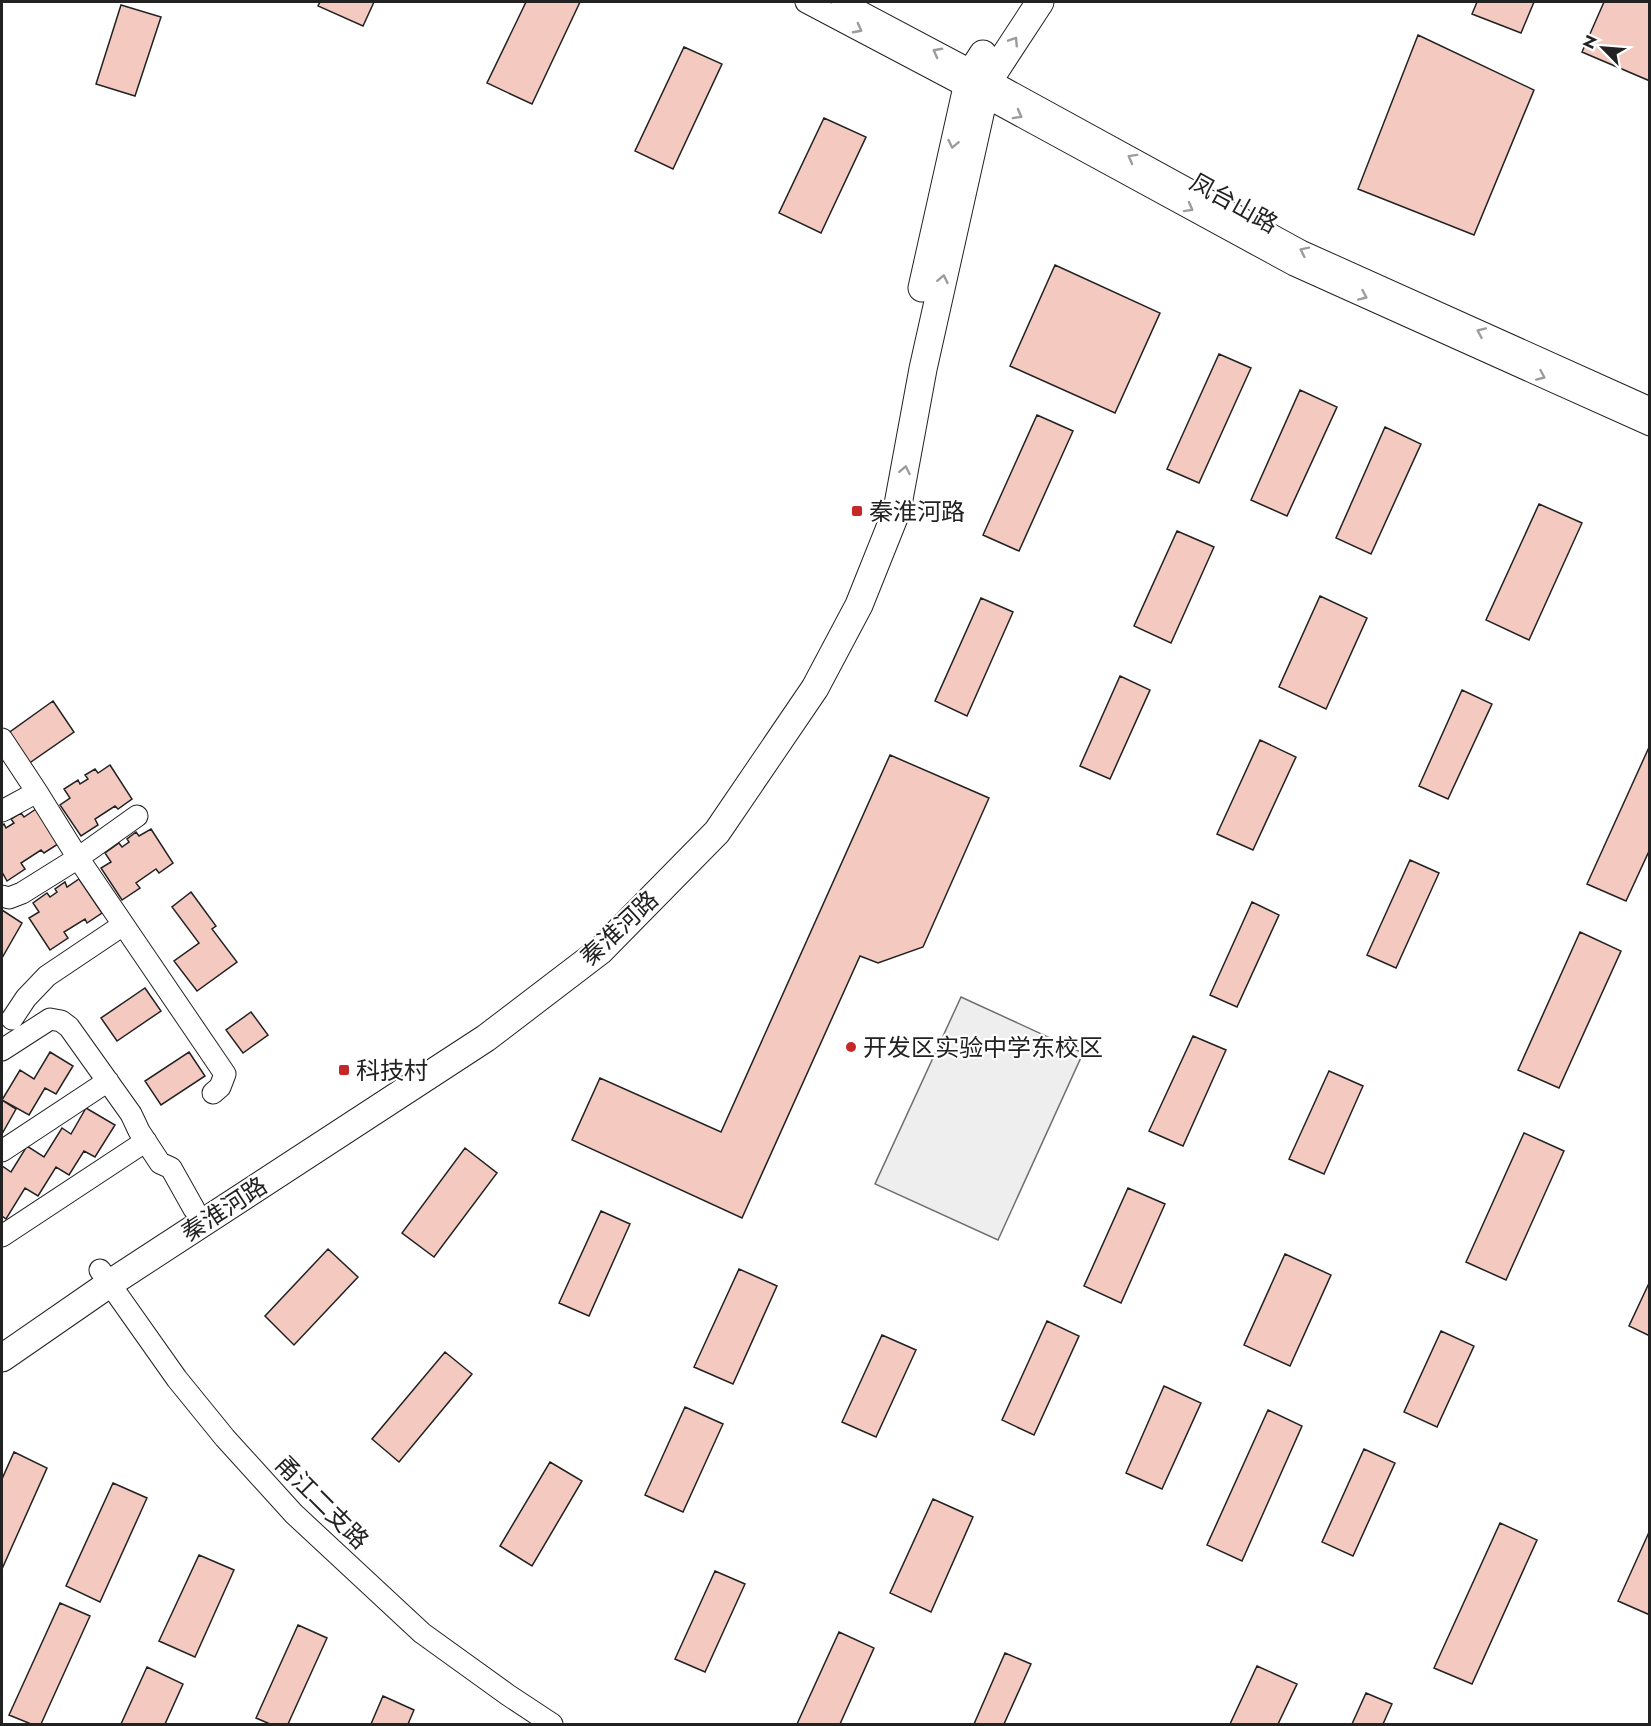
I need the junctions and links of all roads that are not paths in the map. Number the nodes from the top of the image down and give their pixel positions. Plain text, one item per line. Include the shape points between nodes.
1 (806, 2) edge
2 (842, 2) edge
3 (1017, 2) edge
4 (1040, 2) edge
5 (978, 83) junction
6 (1650, 408) edge
7 (1650, 425) edge
8 (2, 739) edge
9 (37, 792) junction
10 (2, 811) edge
11 (137, 816) dead end
12 (78, 858) junction
13 (2, 896) edge
14 (123, 925) junction
15 (13, 1022) edge
16 (2, 1050) edge
17 (108, 1081) junction
18 (213, 1093) dead end
19 (146, 1141) junction
20 (2, 1151) edge
21 (194, 1209) junction
22 (2, 1236) edge
23 (104, 1277) junction
24 (2, 1337) edge
25 (2, 1358) edge
26 (552, 1725) edge

1 -> 5 street, 凤台山路
5 -> 2 street, 凤台山路
3 - 5 main road, 秦淮河路
5 -> 4 main road, 秦淮河路
6 -> 5 street, 凤台山路 via 1301,251
5 -> 7 street, 凤台山路 via 1294,265
5 -> 21 main road, 秦淮河路 via 904,373 879,511 842,601 799,681 704,822 591,938 479,1023
23 -> 5 main road, 秦淮河路 via 486,1038 600,951 717,832 814,688 859,605 897,510
8 - 9 street
9 - 10 street
9 - 12 street
11 - 12 street
12 - 13 street via 22,893 9,898
12 - 14 street
14 - 15 street via 47,976 26,998
14 - 18 street via 225,1074
15 - 16 street
15 - 17 street via 61,1021
17 - 19 street
17 - 20 street
19 - 21 street via 160,1163 171,1168
19 - 22 street
21 - 23 main road, 秦淮河路
23 - 24 main road, 秦淮河路
23 - 25 main road, 秦淮河路
23 - 26 street, 甬江二支路 via 203,1412 294,1514 422,1633

